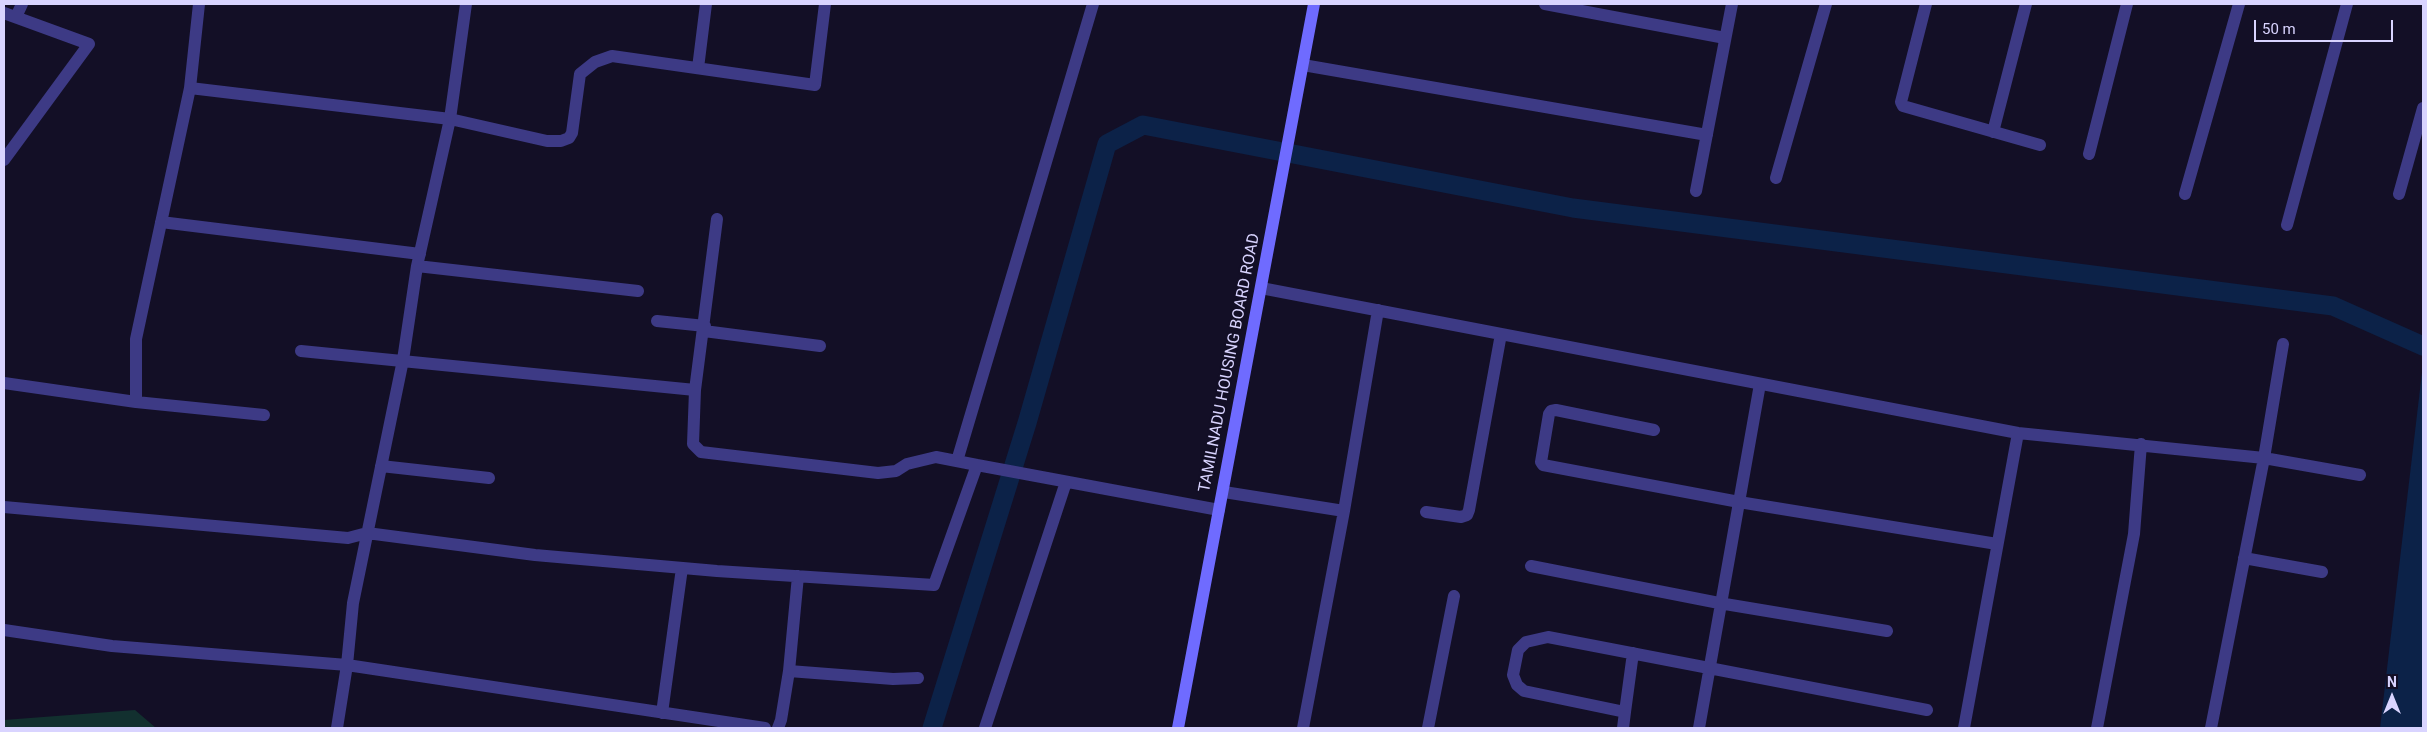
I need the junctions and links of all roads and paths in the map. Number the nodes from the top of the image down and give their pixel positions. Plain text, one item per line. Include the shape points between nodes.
1 (22, 4) edge
2 (199, 4) edge
3 (466, 4) edge
4 (706, 4) edge
5 (825, 4) edge
6 (1093, 4) edge
7 (1314, 4) edge
8 (1545, 4) edge
9 (1732, 4) edge
10 (1826, 4) edge
11 (1926, 4) edge
12 (2026, 4) edge
13 (2127, 4) edge
14 (2239, 4) edge
15 (2347, 4) edge
16 (4, 13) edge
17 (16, 17) junction
18 (1725, 38) junction
19 (1303, 65) junction
20 (698, 68) junction
21 (190, 88) junction
22 (2423, 108) edge
23 (450, 119) junction
24 (1993, 132) junction
25 (1707, 135) junction
26 (2040, 145) dead end
27 (2089, 154) dead end
28 (4, 160) edge
29 (1776, 178) dead end
30 (1696, 191) dead end
31 (2185, 194) dead end
32 (2399, 194) dead end
33 (718, 219) dead end
34 (161, 222) junction
35 (2287, 225) dead end
36 (418, 260) junction
37 (1261, 288) junction
38 (638, 291) dead end
39 (1378, 310) junction
40 (657, 320) dead end
41 (704, 328) junction
42 (1501, 334) junction
43 (2283, 344) dead end
44 (820, 346) dead end
45 (301, 351) dead end
46 (403, 360) junction
47 (4, 383) edge
48 (1760, 384) junction
49 (695, 390) junction
50 (136, 402) junction
51 (264, 415) dead end
52 (1654, 430) dead end
53 (2018, 433) junction
54 (2142, 444) junction
55 (2264, 458) junction
56 (956, 461) junction
57 (977, 465) junction
58 (381, 466) junction
59 (2360, 475) dead end
60 (488, 478) dead end
61 (1066, 482) junction
62 (1224, 492) junction
63 (1739, 502) junction
64 (4, 507) edge
65 (1219, 510) junction
66 (1344, 511) junction
67 (1426, 512) dead end
68 (367, 533) junction
69 (1997, 544) junction
70 (2244, 558) junction
71 (1531, 566) dead end
72 (682, 568) junction
73 (2322, 572) dead end
74 (798, 576) junction
75 (1454, 596) dead end
76 (1719, 603) junction
77 (4, 630) edge
78 (1887, 631) dead end
79 (1633, 653) junction
80 (347, 665) junction
81 (1710, 668) junction
82 (789, 671) junction
83 (918, 678) dead end
84 (1927, 710) dead end
85 (1625, 712) junction
86 (662, 713) junction
87 (337, 728) edge
88 (765, 728) edge
89 (778, 728) edge
90 (985, 728) edge
91 (1178, 728) edge
92 (1303, 728) edge
93 (1428, 728) edge
94 (1622, 728) edge
95 (1699, 728) edge
96 (1964, 728) edge
97 (2097, 728) edge
98 (2211, 728) edge

1 - 17 street
2 - 21 street
3 - 23 street
4 - 20 street
5 - 20 street via 815,86
6 - 56 street
7 - 19 street, TAMILNADU HOUSING BOARD ROAD
8 - 18 street
9 - 18 street
10 - 29 street
11 - 24 street via 1902,105
12 - 24 street
13 - 27 street
14 - 31 street
15 - 35 street
16 - 17 street
17 - 28 street via 89,44
18 - 25 street
19 - 25 street
19 - 37 street, TAMILNADU HOUSING BOARD ROAD
20 - 23 street via 612,56 595,62 580,74 572,133 560,141
21 - 23 street
21 - 34 street
22 - 32 street
23 - 36 street
24 - 26 street
25 - 30 street
33 - 41 street
34 - 36 street
34 - 50 street via 136,339
36 - 38 street
36 - 46 street
37 - 39 street
37 - 62 street, TAMILNADU HOUSING BOARD ROAD
39 - 42 street
39 - 66 street
40 - 41 street
41 - 44 street
41 - 49 street
42 - 48 street
42 - 67 street via 1469,510 1460,517
43 - 55 street
45 - 46 street
46 - 49 street
46 - 58 street
47 - 50 street
48 - 53 street
48 - 63 street
49 - 56 street via 693,444 701,452 878,473 896,471 907,464 936,457
50 - 51 street
52 - 63 street via 1551,411 1541,462 1543,465
53 - 54 street
53 - 69 street
54 - 55 street
54 - 97 street via 2134,534
55 - 59 street
55 - 70 street
56 - 57 street
57 - 61 street
57 - 74 street via 934,585
58 - 60 street
58 - 68 street
61 - 65 street
61 - 90 street
62 - 65 street, TAMILNADU HOUSING BOARD ROAD
62 - 66 street
63 - 69 street
63 - 76 street
64 - 68 street via 348,538
65 - 91 street, TAMILNADU HOUSING BOARD ROAD
66 - 92 street
68 - 72 street via 535,555
68 - 80 street via 353,603
69 - 96 street
70 - 73 street
70 - 98 street
71 - 76 street
72 - 74 street
72 - 86 street
74 - 82 street
75 - 93 street
76 - 78 street
76 - 81 street
77 - 80 street via 112,646
79 - 81 street
79 - 85 street
79 - 85 street via 1548,637 1526,642 1518,650 1514,664 1513,675 1524,691
80 - 86 street
80 - 87 street
81 - 84 street
81 - 95 street
82 - 83 street
82 - 89 street
85 - 94 street
86 - 88 street

